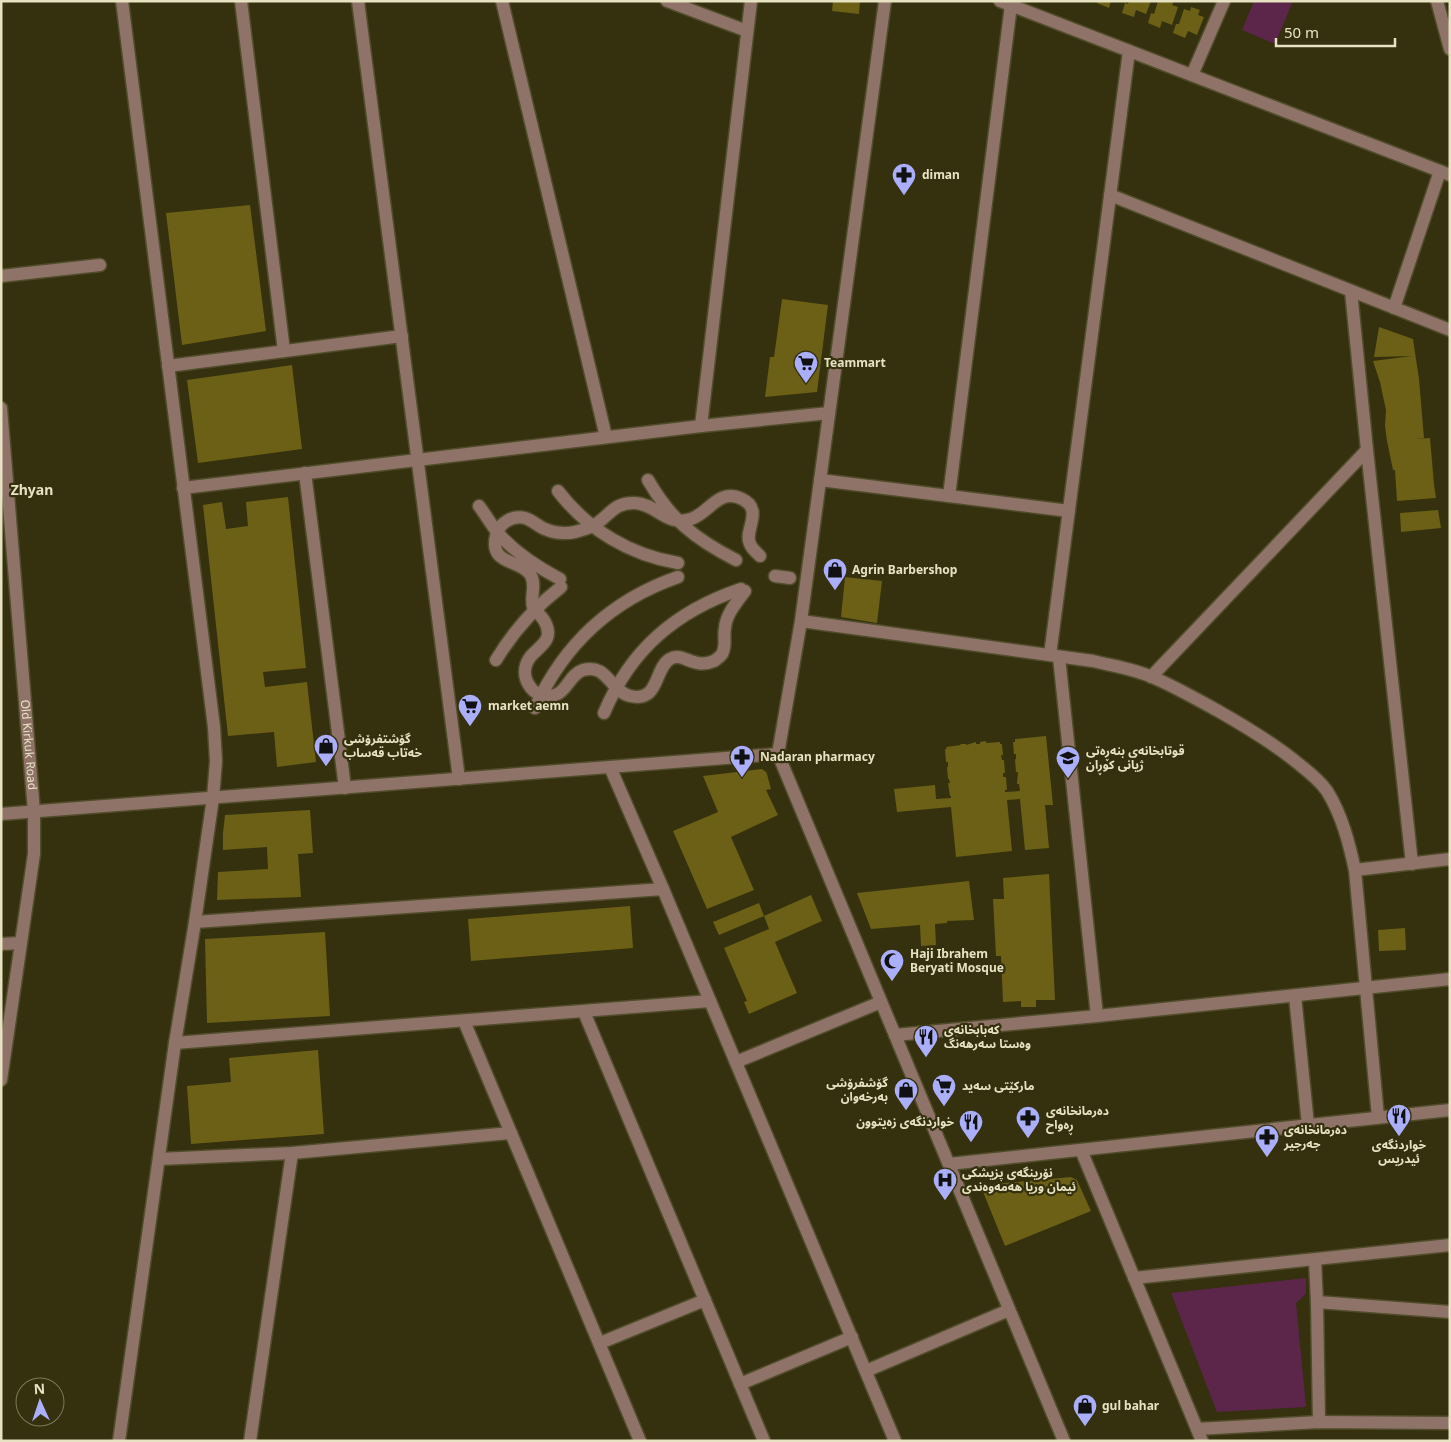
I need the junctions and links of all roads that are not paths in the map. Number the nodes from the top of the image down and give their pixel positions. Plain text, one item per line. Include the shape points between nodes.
1 (122, 1) edge
2 (241, 1) edge
3 (358, 1) edge
4 (502, 1) edge
5 (667, 1) edge
6 (751, 1) edge
7 (885, 1) edge
8 (1224, 1) edge
9 (1438, 1) edge
10 (1006, 3) edge
11 (747, 30) junction
12 (1450, 49) edge
13 (1129, 51) junction
14 (1192, 75) junction
15 (1445, 173) edge
16 (1110, 195) junction
17 (100, 265) dead end
18 (1, 276) edge
19 (1351, 291) junction
20 (1394, 308) junction
21 (1450, 330) edge
22 (402, 336) junction
23 (284, 351) junction
24 (168, 366) junction
25 (1, 408) edge
26 (829, 413) junction
27 (701, 426) junction
28 (606, 437) junction
29 (1367, 450) junction
30 (418, 460) junction
31 (305, 473) junction
32 (648, 480) dead end
33 (820, 480) junction
34 (183, 488) junction
35 (558, 491) dead end
36 (949, 496) junction
37 (480, 506) dead end
38 (1069, 511) junction
39 (678, 520) junction
40 (592, 526) junction
41 (497, 532) junction
42 (760, 556) dead end
43 (736, 560) dead end
44 (678, 563) dead end
45 (775, 576) dead end
46 (678, 578) dead end
47 (790, 578) dead end
48 (535, 610) junction
49 (801, 621) junction
50 (1054, 656) junction
51 (496, 660) dead end
52 (1151, 677) junction
53 (616, 688) junction
54 (541, 694) junction
55 (535, 708) dead end
56 (604, 713) dead end
57 (778, 754) junction
58 (610, 767) junction
59 (459, 779) junction
60 (345, 788) junction
61 (213, 798) junction
62 (34, 812) junction
63 (1, 814) edge
64 (1450, 859) edge
65 (1412, 864) junction
66 (1355, 870) junction
67 (663, 889) junction
68 (195, 922) junction
69 (21, 943) junction
70 (1, 944) edge
71 (1450, 979) edge
72 (1365, 988) junction
73 (1295, 996) junction
74 (710, 1001) junction
75 (881, 1002) junction
76 (584, 1012) junction
77 (1096, 1016) junction
78 (464, 1021) junction
79 (894, 1035) junction
80 (175, 1043) junction
81 (736, 1062) junction
82 (2, 1065) edge
83 (1, 1080) edge
84 (1450, 1110) edge
85 (1378, 1117) junction
86 (1308, 1125) junction
87 (511, 1133) junction
88 (1080, 1150) junction
89 (292, 1153) junction
90 (159, 1159) junction
91 (949, 1164) junction
92 (1450, 1244) edge
93 (1315, 1260) junction
94 (1134, 1278) junction
95 (705, 1300) junction
96 (1317, 1302) junction
97 (1009, 1310) junction
98 (1450, 1312) edge
99 (852, 1337) junction
100 (600, 1343) junction
101 (866, 1371) junction
102 (740, 1384) junction
103 (1319, 1422) junction
104 (1450, 1423) edge
105 (1200, 1435) edge
106 (119, 1441) edge
107 (250, 1441) edge
108 (640, 1441) edge
109 (764, 1441) edge
110 (895, 1441) edge
111 (1064, 1441) edge

1 - 24 street
2 - 23 street
3 - 22 street
4 - 28 street
5 - 11 street
6 - 11 street
7 - 26 street
8 - 14 street
9 - 12 street
10 - 13 street
10 - 36 street
11 - 27 street
13 - 14 street
13 - 16 street
14 - 15 street
15 - 20 street
16 - 19 street
16 - 38 street
17 - 18 street
19 - 20 street
19 - 29 street
20 - 21 street
22 - 23 street
22 - 30 street
23 - 24 street
24 - 34 street
25 - 62 street, Old Kirkuk Road
26 - 27 street
26 - 33 street
27 - 28 street
28 - 30 street
29 - 52 street
29 - 65 street
30 - 31 street
30 - 59 street
31 - 34 street
31 - 60 street
32 - 39 street
33 - 36 street
33 - 49 street
34 - 61 street via 216,744
35 - 40 street
36 - 38 street
37 - 41 street
38 - 50 street
39 - 40 street via 667,518 652,507 630,503 613,509
39 - 42 street via 698,516 718,498 730,495 745,500 753,516 748,539
39 - 43 street via 710,547
40 - 41 street via 571,533 558,532 517,518 503,523
40 - 44 street via 625,547 656,559
41 - 48 street via 499,555 524,568 533,580 532,604
41 - 48 street via 560,583
45 - 47 street
46 - 54 street via 642,592 602,618 574,646
48 - 51 street via 517,629
48 - 54 street via 545,622 548,634 546,643 526,665 525,674 532,690
49 - 50 street
49 - 57 street
50 - 52 street via 1094,661
50 - 77 street
52 - 66 street via 1256,732 1309,773 1326,791 1337,812 1348,837
53 - 53 street via 628,696 645,695 655,686 669,659 680,657 701,664 716,660 725,647 724,630 728,617 743,590 711,600 673,623 637,656
53 - 54 street via 605,674 582,670 556,694
53 - 56 street
54 - 55 street
57 - 58 street
57 - 75 street
58 - 59 street
58 - 67 street
59 - 60 street
60 - 61 street
61 - 62 street
61 - 68 street
62 - 63 street
62 - 69 street, Old Kirkuk Road via 34,854
64 - 65 street
65 - 66 street
66 - 72 street
67 - 68 street
67 - 74 street
68 - 80 street
69 - 70 street
69 - 82 street, Old Kirkuk Road
71 - 72 street
72 - 73 street
72 - 85 street
73 - 77 street
73 - 86 street
74 - 76 street
74 - 81 street
75 - 79 street
75 - 81 street
76 - 78 street
76 - 95 street
77 - 79 street
78 - 80 street
78 - 87 street
79 - 91 street
80 - 90 street
81 - 99 street
82 - 83 street, Old Kirkuk Road
84 - 85 street
85 - 86 street
86 - 88 street
87 - 89 street
87 - 100 street
88 - 91 street
88 - 94 street
89 - 90 street
89 - 107 street
90 - 106 street
91 - 97 street
92 - 93 street
93 - 94 street
93 - 96 street
94 - 105 street
95 - 100 street
95 - 102 street
96 - 98 street
96 - 103 street
97 - 101 street
97 - 111 street
99 - 101 street
99 - 102 street
100 - 108 street
101 - 110 street
102 - 109 street
103 - 104 street
103 - 105 street

